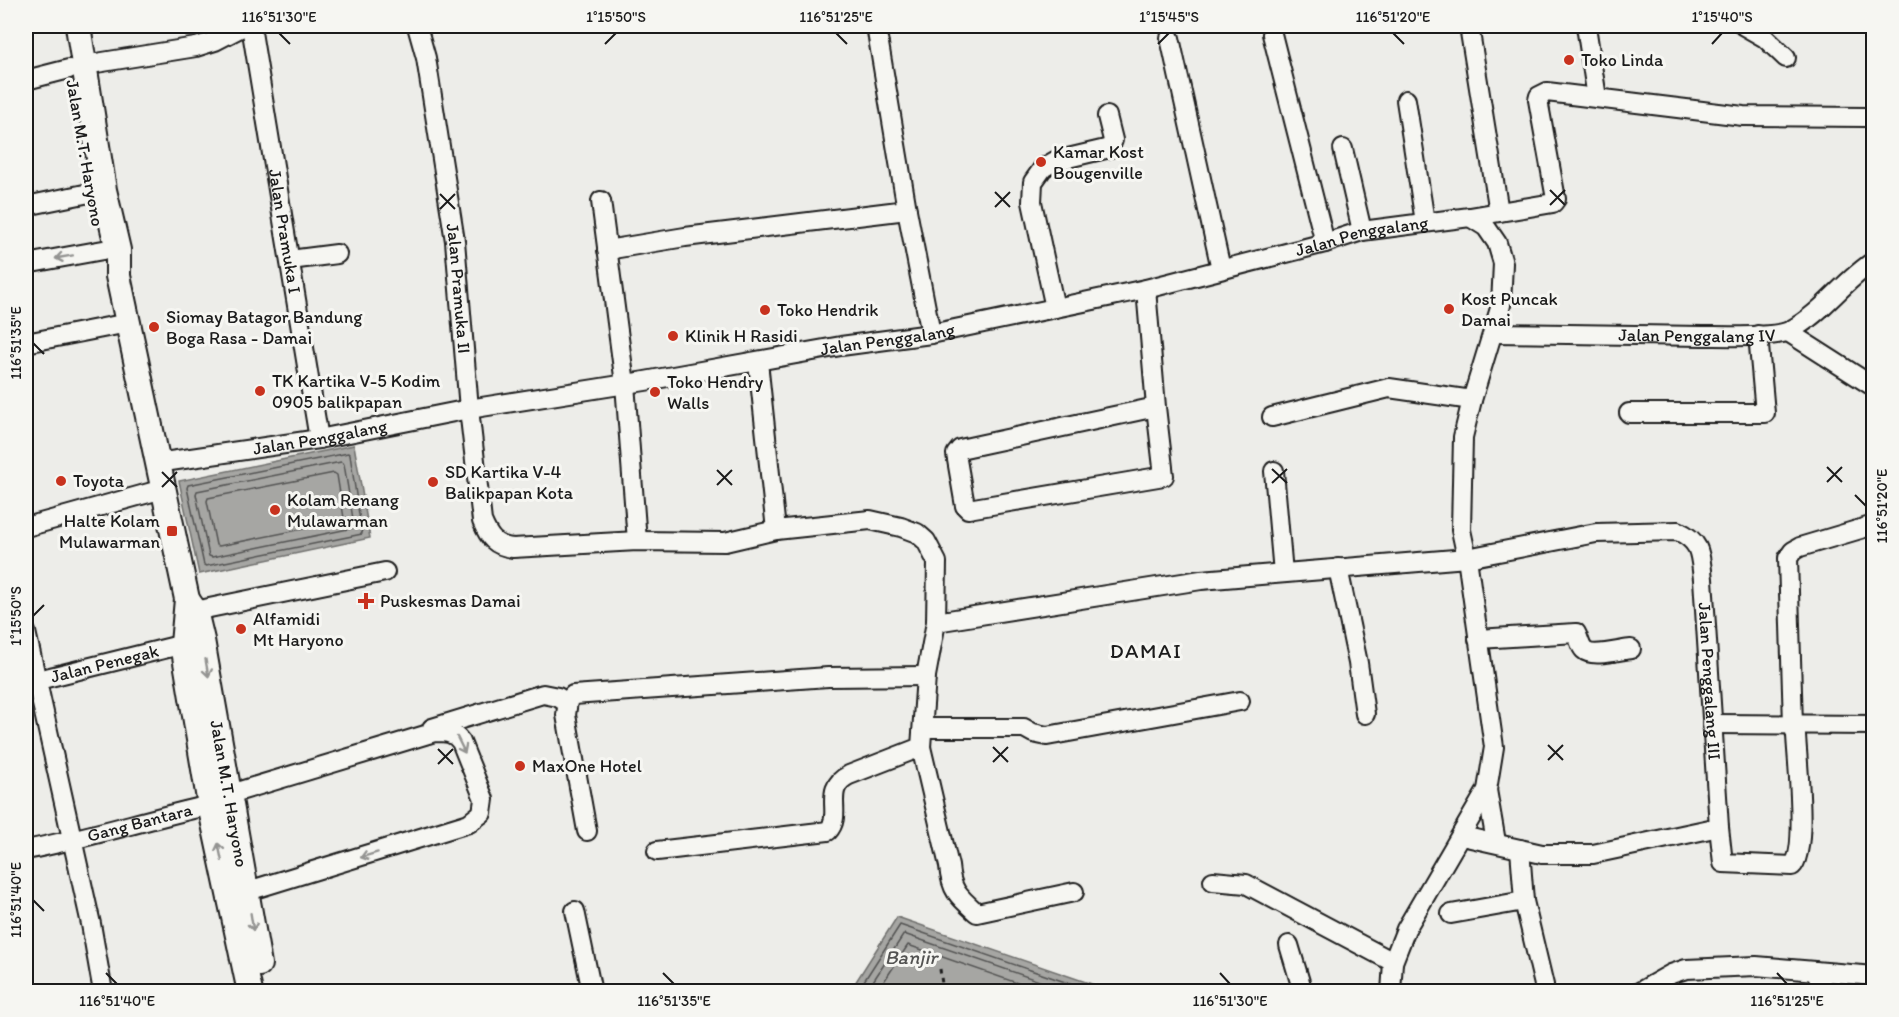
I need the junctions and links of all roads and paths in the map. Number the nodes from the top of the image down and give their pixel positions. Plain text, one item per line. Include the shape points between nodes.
1 (62, 26) edge
2 (78, 26) edge
3 (244, 26) edge
4 (251, 26) edge
5 (417, 26) edge
6 (876, 26) edge
7 (1469, 26) edge
8 (1586, 26) edge
9 (1744, 26) edge
10 (1272, 34) dead end
11 (1170, 38) dead end
12 (1786, 58) dead end
13 (77, 67) junction
14 (26, 80) edge
15 (1597, 98) junction
16 (1406, 100) dead end
17 (1107, 116) dead end
18 (1866, 117) dead end
19 (1343, 149) dead end
20 (97, 191) junction
21 (601, 201) dead end
22 (26, 206) edge
23 (907, 210) junction
24 (1499, 212) junction
25 (1470, 217) junction
26 (1425, 222) junction
27 (1362, 231) junction
28 (1325, 243) junction
29 (103, 250) junction
30 (607, 250) junction
31 (336, 254) dead end
32 (290, 260) junction
33 (26, 264) edge
34 (1870, 267) edge
35 (1221, 269) junction
36 (118, 276) junction
37 (1146, 289) junction
38 (1055, 308) junction
39 (128, 323) junction
40 (1788, 332) junction
41 (1493, 333) junction
42 (931, 334) junction
43 (1758, 335) junction
44 (26, 343) edge
45 (758, 362) junction
46 (625, 384) junction
47 (1874, 387) edge
48 (1472, 400) junction
49 (1156, 407) junction
50 (469, 409) junction
51 (1629, 413) dead end
52 (1272, 417) dead end
53 (319, 439) junction
54 (158, 463) junction
55 (1274, 471) dead end
56 (163, 489) junction
57 (1874, 525) edge
58 (26, 526) edge
59 (776, 530) junction
60 (637, 541) junction
61 (1467, 558) junction
62 (1338, 568) junction
63 (385, 572) dead end
64 (1283, 573) junction
65 (189, 608) junction
66 (936, 622) junction
67 (26, 632) edge
68 (1478, 639) junction
69 (193, 642) junction
70 (1631, 649) dead end
71 (926, 676) junction
72 (31, 682) edge
73 (1240, 701) dead end
74 (567, 703) junction
75 (1365, 714) dead end
76 (1712, 724) junction
77 (1793, 725) junction
78 (1874, 725) edge
79 (923, 728) junction
80 (921, 747) junction
81 (1487, 790) junction
82 (223, 796) junction
83 (1719, 827) junction
84 (587, 831) dead end
85 (1462, 836) junction
86 (72, 842) junction
87 (1496, 842) junction
88 (1520, 849) junction
89 (26, 850) edge
90 (657, 851) dead end
91 (1213, 881) dead end
92 (248, 891) junction
93 (1074, 892) dead end
94 (1524, 901) junction
95 (575, 911) dead end
96 (1452, 914) dead end
97 (1289, 945) dead end
98 (1393, 962) junction
99 (939, 969) dead end
100 (1815, 971) junction
101 (1874, 975) edge
102 (1544, 985) dead end
103 (103, 992) edge
104 (250, 992) edge
105 (264, 992) edge
106 (592, 992) edge
107 (943, 992) edge
108 (1303, 992) edge
109 (1391, 992) edge
110 (1639, 992) edge
111 (1825, 992) edge

1 - 13 main road, Jalan M.T. Haryono
2 - 13 main road, Jalan M.T. Haryono
3 - 13 street via 196,47
4 - 32 street, Jalan Pramuka I
5 - 50 street, Jalan Pramuka II via 426,58 455,242
6 - 23 street
7 - 24 street
8 - 15 street
9 - 12 street via 1765,38
10 - 28 street
11 - 35 street
13 - 14 street
13 - 20 main road, Jalan M.T. Haryono
15 - 18 street via 1743,116
15 - 24 street, Jalan Penggalang via 1547,92 1539,96 1556,199 1553,203
16 - 26 street
17 - 38 street via 1113,141 1110,148 1055,161 1043,168 1032,186
19 - 27 street
20 - 22 street
20 - 29 main road, Jalan M.T. Haryono
20 - 36 main road, Jalan M.T. Haryono via 118,250
21 - 30 street
23 - 30 street
23 - 42 street
24 - 25 street, Jalan Penggalang
25 - 26 street, Jalan Penggalang
25 - 41 street via 1486,227 1497,243 1503,263 1501,305
26 - 27 street, Jalan Penggalang
27 - 28 street, Jalan Penggalang
28 - 35 street, Jalan Penggalang
29 -> 33 street
29 - 36 main road, Jalan M.T. Haryono
30 - 46 street
31 - 32 street
32 - 53 street, Jalan Pramuka I
34 - 40 street, Jalan Penggalang IV via 1854,275 1817,311
35 - 37 street, Jalan Penggalang
36 - 39 main road, Jalan M.T. Haryono
37 - 38 street, Jalan Penggalang
37 - 49 street
38 - 42 street, Jalan Penggalang
39 - 44 street
39 - 54 main road, Jalan M.T. Haryono
40 - 43 street, Jalan Penggalang IV
40 - 47 street
41 - 43 street, Jalan Penggalang IV
41 - 48 street
42 - 45 street, Jalan Penggalang
43 - 51 street via 1765,413
45 - 46 street, Jalan Penggalang
45 - 59 street
46 - 50 street, Jalan Penggalang
46 - 60 street
48 - 52 street via 1389,388
48 - 61 street via 1463,437 1461,530
49 - 49 street via 1164,476 968,509 964,506 956,454 960,449
50 - 53 street, Jalan Penggalang
50 - 60 street, Jalan Pramuka II via 482,522 488,536 499,546
53 - 54 street, Jalan Penggalang
54 - 56 main road, Jalan M.T. Haryono
55 - 64 street
56 - 58 street
56 - 65 main road, Jalan M.T. Haryono
57 - 77 street via 1800,547 1788,558
59 - 60 street via 725,542
59 - 66 street via 870,520 917,533 937,562
61 - 62 street, Jalan Penggalang III
61 - 68 street
61 - 76 street, Jalan Penggalang III via 1596,533 1678,531 1690,538 1699,548 1703,579
62 - 64 street, Jalan Penggalang III
62 - 75 street
63 - 65 street
64 - 66 street, Jalan Penggalang III via 1201,580
65 - 69 main road, Jalan M.T. Haryono
66 - 71 street
67 - 72 street
68 - 70 street via 1576,633 1587,652
68 - 81 street via 1494,747
69 - 72 street, Jalan Penegak
69 - 82 main road, Jalan M.T. Haryono
71 - 74 street via 744,682 573,695
71 - 79 street
72 - 86 street
73 - 79 street via 1047,736 1024,728
74 - 82 street via 543,694
74 - 84 street
76 - 77 street
76 - 83 street, Jalan Penggalang III
77 - 78 street
77 - 83 street, Jalan Penggalang III via 1801,834 1795,864 1724,864
79 - 80 street
80 - 90 street via 842,778 835,788 833,821 828,831
80 - 93 street via 950,882 958,896 977,913
81 - 85 street
81 - 87 street
82 - 86 street, Gang Bantara
82 - 92 main road, Jalan M.T. Haryono
82 -> 92 street via 435,732 446,732 461,742 484,799 480,816 464,825
104 -> 82 main road, Jalan M.T. Haryono
83 - 88 street via 1593,854 1542,854
85 - 87 street
85 - 98 street via 1416,910
86 - 89 street, Gang Bantara
86 - 103 street
87 - 88 street
88 - 94 street
91 - 98 street via 1246,884
92 -> 105 main road, Jalan M.T. Haryono
94 - 96 street
94 - 102 street
95 - 106 street
97 - 108 street
98 - 109 street
99 - 107 path
100 - 101 street
100 - 110 street via 1756,966 1686,969
100 - 111 street

